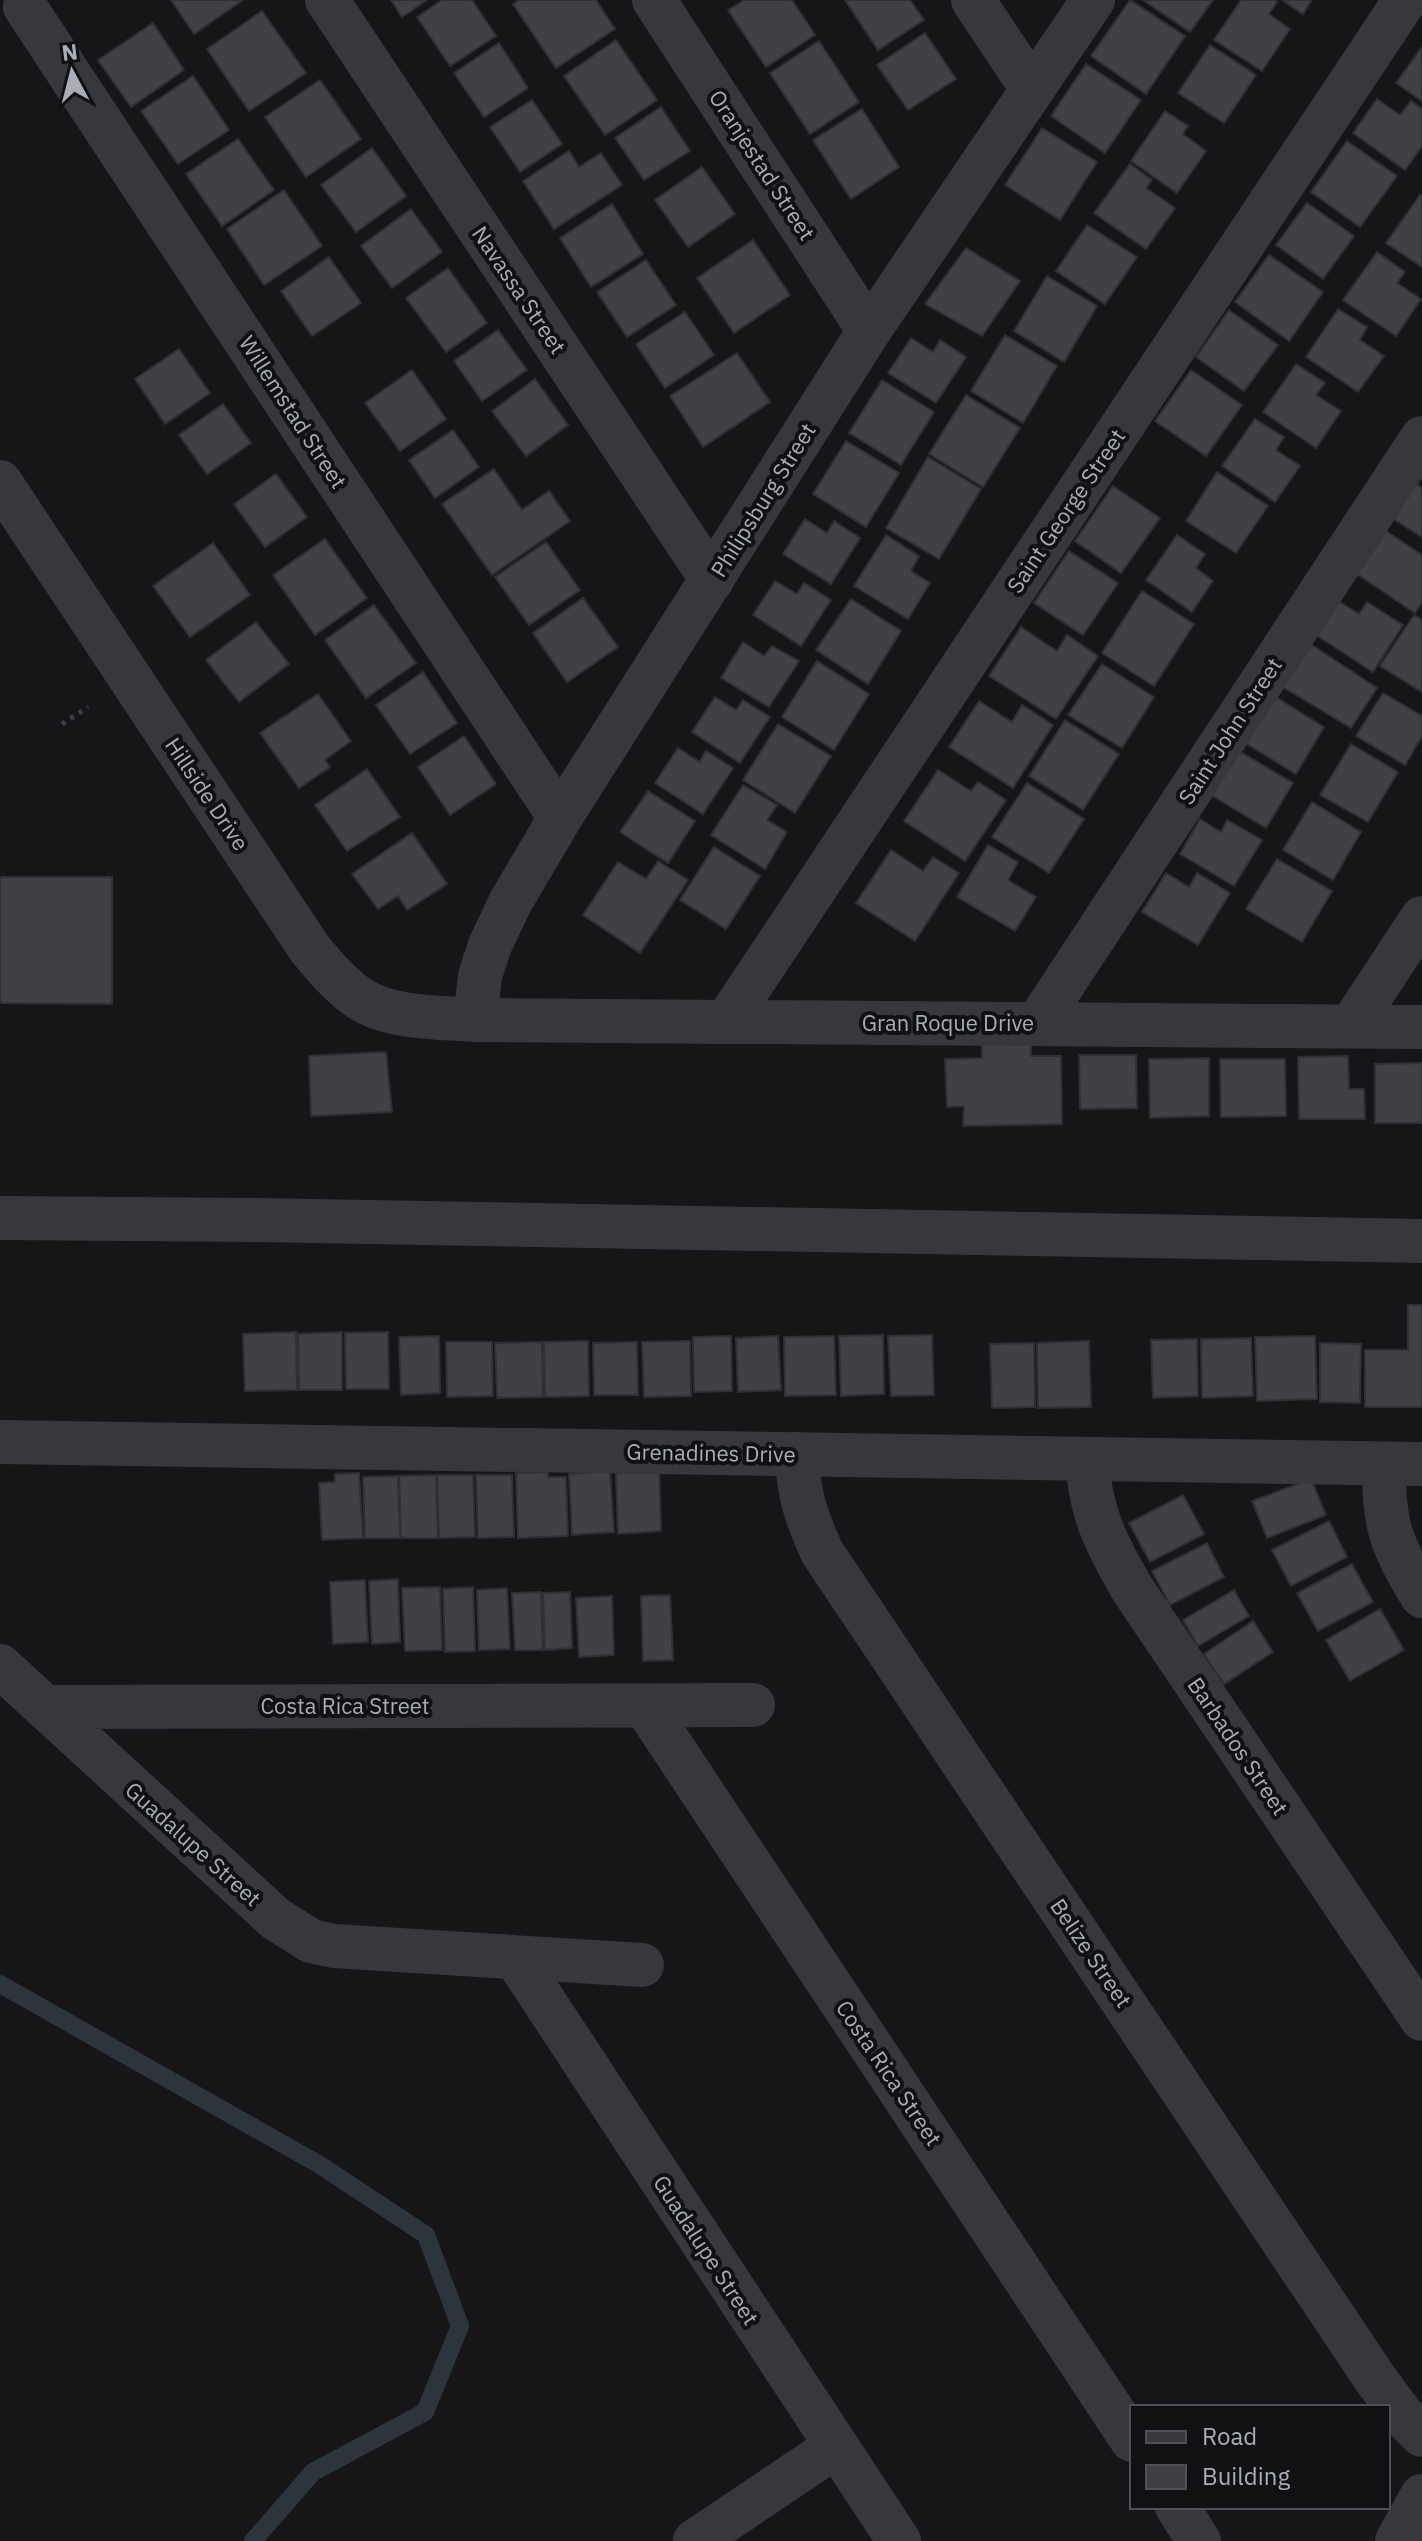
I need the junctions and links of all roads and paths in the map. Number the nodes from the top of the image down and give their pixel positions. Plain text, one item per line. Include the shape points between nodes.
1 (327, 0) edge
2 (654, 0) edge
3 (973, 0) edge
4 (1093, 0) edge
5 (1405, 0) edge
6 (20, 11) edge
7 (1032, 89) junction
8 (869, 331) junction
9 (1422, 438) edge
10 (0, 482) edge
11 (712, 580) junction
12 (560, 818) junction
13 (1422, 918) edge
14 (475, 1020) junction
15 (727, 1021) junction
16 (1037, 1024) junction
17 (1351, 1026) junction
18 (1422, 1027) edge
19 (0, 1218) edge
20 (1422, 1241) edge
21 (0, 1442) edge
22 (797, 1454) junction
23 (1087, 1459) junction
24 (1403, 1464) edge
25 (1422, 1596) edge
26 (0, 1666) edge
27 (753, 1705) dead end
28 (645, 1706) junction
29 (44, 1707) junction
30 (515, 1957) junction
31 (642, 1965) dead end
32 (1422, 2019) edge
33 (1422, 2435) edge
34 (1130, 2437) edge
35 (835, 2447) junction
36 (1422, 2496) edge
37 (1178, 2509) edge
38 (695, 2541) edge
39 (899, 2541) edge
40 (1199, 2541) edge
41 (1397, 2541) edge

1 - 11 street, Navassa Street
2 - 8 street, Oranjestad Street
3 - 7 street
4 - 7 street, Philipsburg Street
5 - 15 street, Saint George Street
6 - 12 street, Willemstad Street
7 - 8 street, Philipsburg Street
8 - 11 street, Philipsburg Street
9 - 16 street, Saint John Street
10 - 14 street, Hillside Drive via 332,976 361,1000 391,1011
11 - 12 street, Philipsburg Street
12 - 14 street, Philipsburg Street via 490,945
13 - 17 street
14 - 15 street, Gran Roque Drive
15 - 16 street, Gran Roque Drive
16 - 17 street, Gran Roque Drive
17 - 18 street, Gran Roque Drive
19 - 20 street
21 - 22 street, Grenadines Drive
22 - 23 street, Grenadines Drive
22 - 33 street, Belize Street via 798,1485 822,1552 1374,2377
23 - 24 street, Grenadines Drive
23 - 32 street, Barbados Street via 1097,1520 1133,1590
24 - 25 street via 1383,1503 1400,1561
26 - 29 street, Guadalupe Street
27 - 28 street, Costa Rica Street
28 - 29 street, Costa Rica Street
28 - 34 street, Costa Rica Street
29 - 30 street, Guadalupe Street via 292,1931 334,1946
30 - 31 street, Guadalupe Street
30 - 35 street, Guadalupe Street
35 - 38 street
35 - 39 street, Guadalupe Street
36 - 41 street
37 - 40 street

